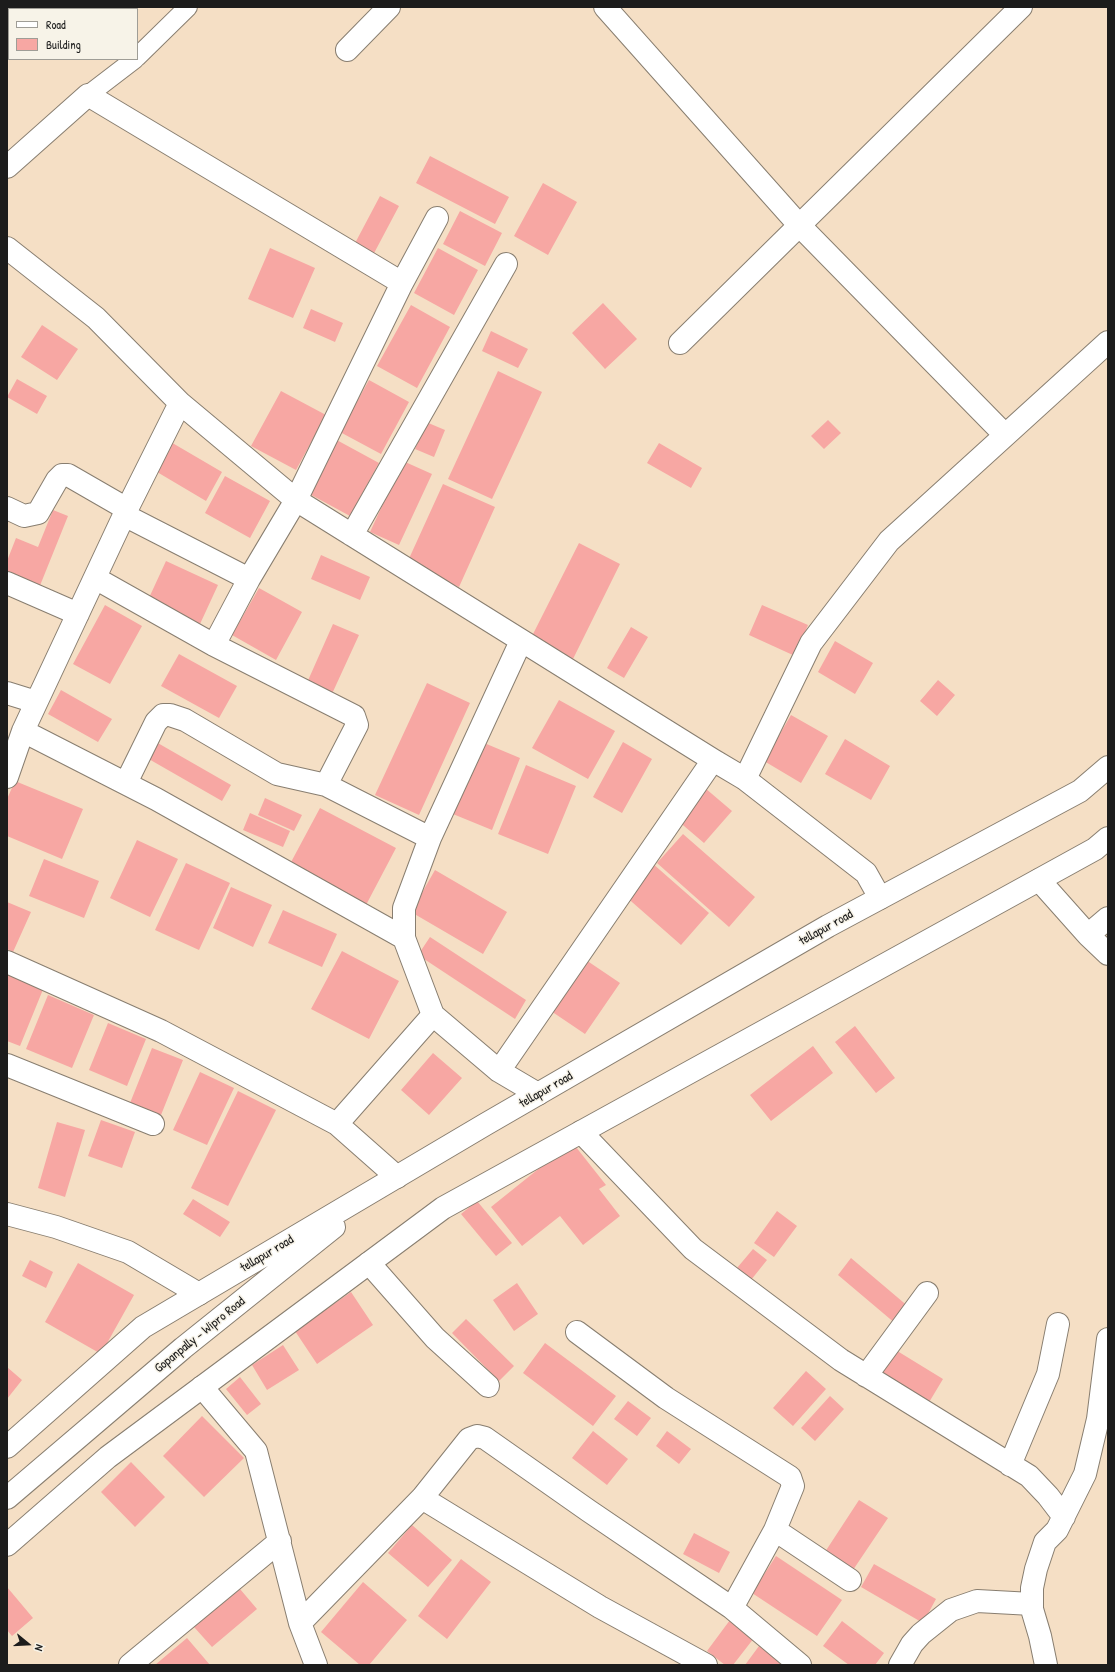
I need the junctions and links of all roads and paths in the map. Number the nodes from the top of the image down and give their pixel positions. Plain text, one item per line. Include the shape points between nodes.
1 (188, 7) edge
2 (389, 7) edge
3 (604, 7) edge
4 (1016, 9) edge
5 (347, 50) dead end
6 (138, 56) edge
7 (133, 60) edge
8 (88, 95) junction
9 (7, 167) edge
10 (437, 218) dead end
11 (799, 225) junction
12 (7, 248) edge
13 (506, 264) dead end
14 (402, 283) junction
15 (1108, 342) edge
16 (680, 343) dead end
17 (180, 403) junction
18 (1005, 435) junction
19 (296, 500) junction
20 (7, 508) edge
21 (126, 512) junction
22 (352, 536) junction
23 (95, 578) junction
24 (249, 579) junction
25 (7, 583) edge
26 (78, 614) junction
27 (521, 641) junction
28 (214, 645) junction
29 (7, 693) edge
30 (36, 702) junction
31 (23, 731) junction
32 (713, 760) junction
33 (1108, 767) edge
34 (7, 777) edge
35 (745, 779) junction
36 (126, 783) junction
37 (326, 786) junction
38 (430, 838) junction
39 (1108, 838) edge
40 (1039, 880) junction
41 (880, 898) junction
42 (1108, 918) edge
43 (1088, 935) junction
44 (404, 938) junction
45 (1108, 954) edge
46 (7, 962) edge
47 (433, 1015) junction
48 (7, 1065) edge
49 (499, 1071) junction
50 (538, 1094) junction
51 (153, 1124) dead end
52 (337, 1124) junction
53 (581, 1132) junction
54 (397, 1177) junction
55 (7, 1214) edge
56 (369, 1263) junction
57 (928, 1293) dead end
58 (199, 1294) junction
59 (1058, 1324) dead end
60 (577, 1332) dead end
61 (1108, 1339) edge
62 (866, 1376) junction
63 (488, 1386) dead end
64 (202, 1387) junction
65 (7, 1447) edge
66 (1010, 1465) junction
67 (7, 1498) edge
68 (422, 1498) junction
69 (1064, 1517) junction
70 (776, 1530) junction
71 (280, 1541) junction
72 (7, 1545) edge
73 (850, 1580) dead end
74 (1032, 1604) junction
75 (732, 1608) junction
76 (300, 1623) junction
77 (130, 1665) edge
78 (316, 1665) edge
79 (706, 1665) edge
80 (800, 1665) edge
81 (900, 1665) edge
82 (1046, 1665) edge

1 - 6 lane
2 - 5 street
3 - 11 street
4 - 11 street
7 - 8 lane
8 - 9 street
8 - 14 street
10 - 14 street
11 - 16 street
11 - 18 street
12 - 17 street via 96,318
13 - 22 street
14 - 19 street
15 - 18 street
17 - 19 street
17 - 21 street
18 - 35 street via 889,541 811,643
19 - 22 street
19 - 24 street
20 - 21 street via 24,516 38,513 57,480 62,475 68,475
21 - 23 street
21 - 24 street
22 - 27 street
23 - 26 street
23 - 28 street
24 - 28 street
25 - 26 street
26 - 30 street
27 - 32 street
27 - 38 street
28 - 37 street via 354,716 357,725
29 - 30 street
30 - 31 street
31 - 34 street
31 - 36 street
32 - 35 street
32 - 49 street
33 - 41 street, tellapur road via 1080,791
35 - 41 street via 866,873
36 - 37 street via 156,722 163,715 170,715 185,720 277,774
36 - 44 street
37 - 38 street
38 - 44 street via 404,908
39 - 40 street
40 - 43 street
40 - 53 street
41 - 50 street, tellapur road
42 - 43 street
43 - 45 street
44 - 47 street
46 - 52 street via 161,1031
47 - 49 street
47 - 52 street
48 - 51 street
49 - 50 street
50 - 54 street, tellapur road
52 - 54 street
53 - 56 street via 443,1208
53 - 62 street via 693,1249 840,1360
54 - 58 street, tellapur road
54 - 67 street, Gopanpally - Wipro Road via 183,1348
55 - 58 street via 56,1227 128,1252
56 - 63 street via 435,1338
56 - 64 street
57 - 62 street
58 - 65 street, tellapur road via 144,1327
59 - 66 street via 1048,1374
60 - 70 street via 666,1398 790,1477 794,1486
61 - 69 street via 1098,1419 1087,1466
62 - 66 street
64 - 71 street via 256,1451
64 - 72 street via 108,1457
66 - 69 street via 1029,1476
68 - 75 street via 469,1439 478,1436 486,1438
68 - 76 street
68 - 79 street via 600,1607
69 - 74 street via 1039,1554 1032,1588
70 - 73 street
70 - 75 street
71 - 76 street
71 - 77 street
74 - 81 street via 977,1601 951,1610 921,1634
74 - 82 street
75 - 80 street
76 - 78 street

